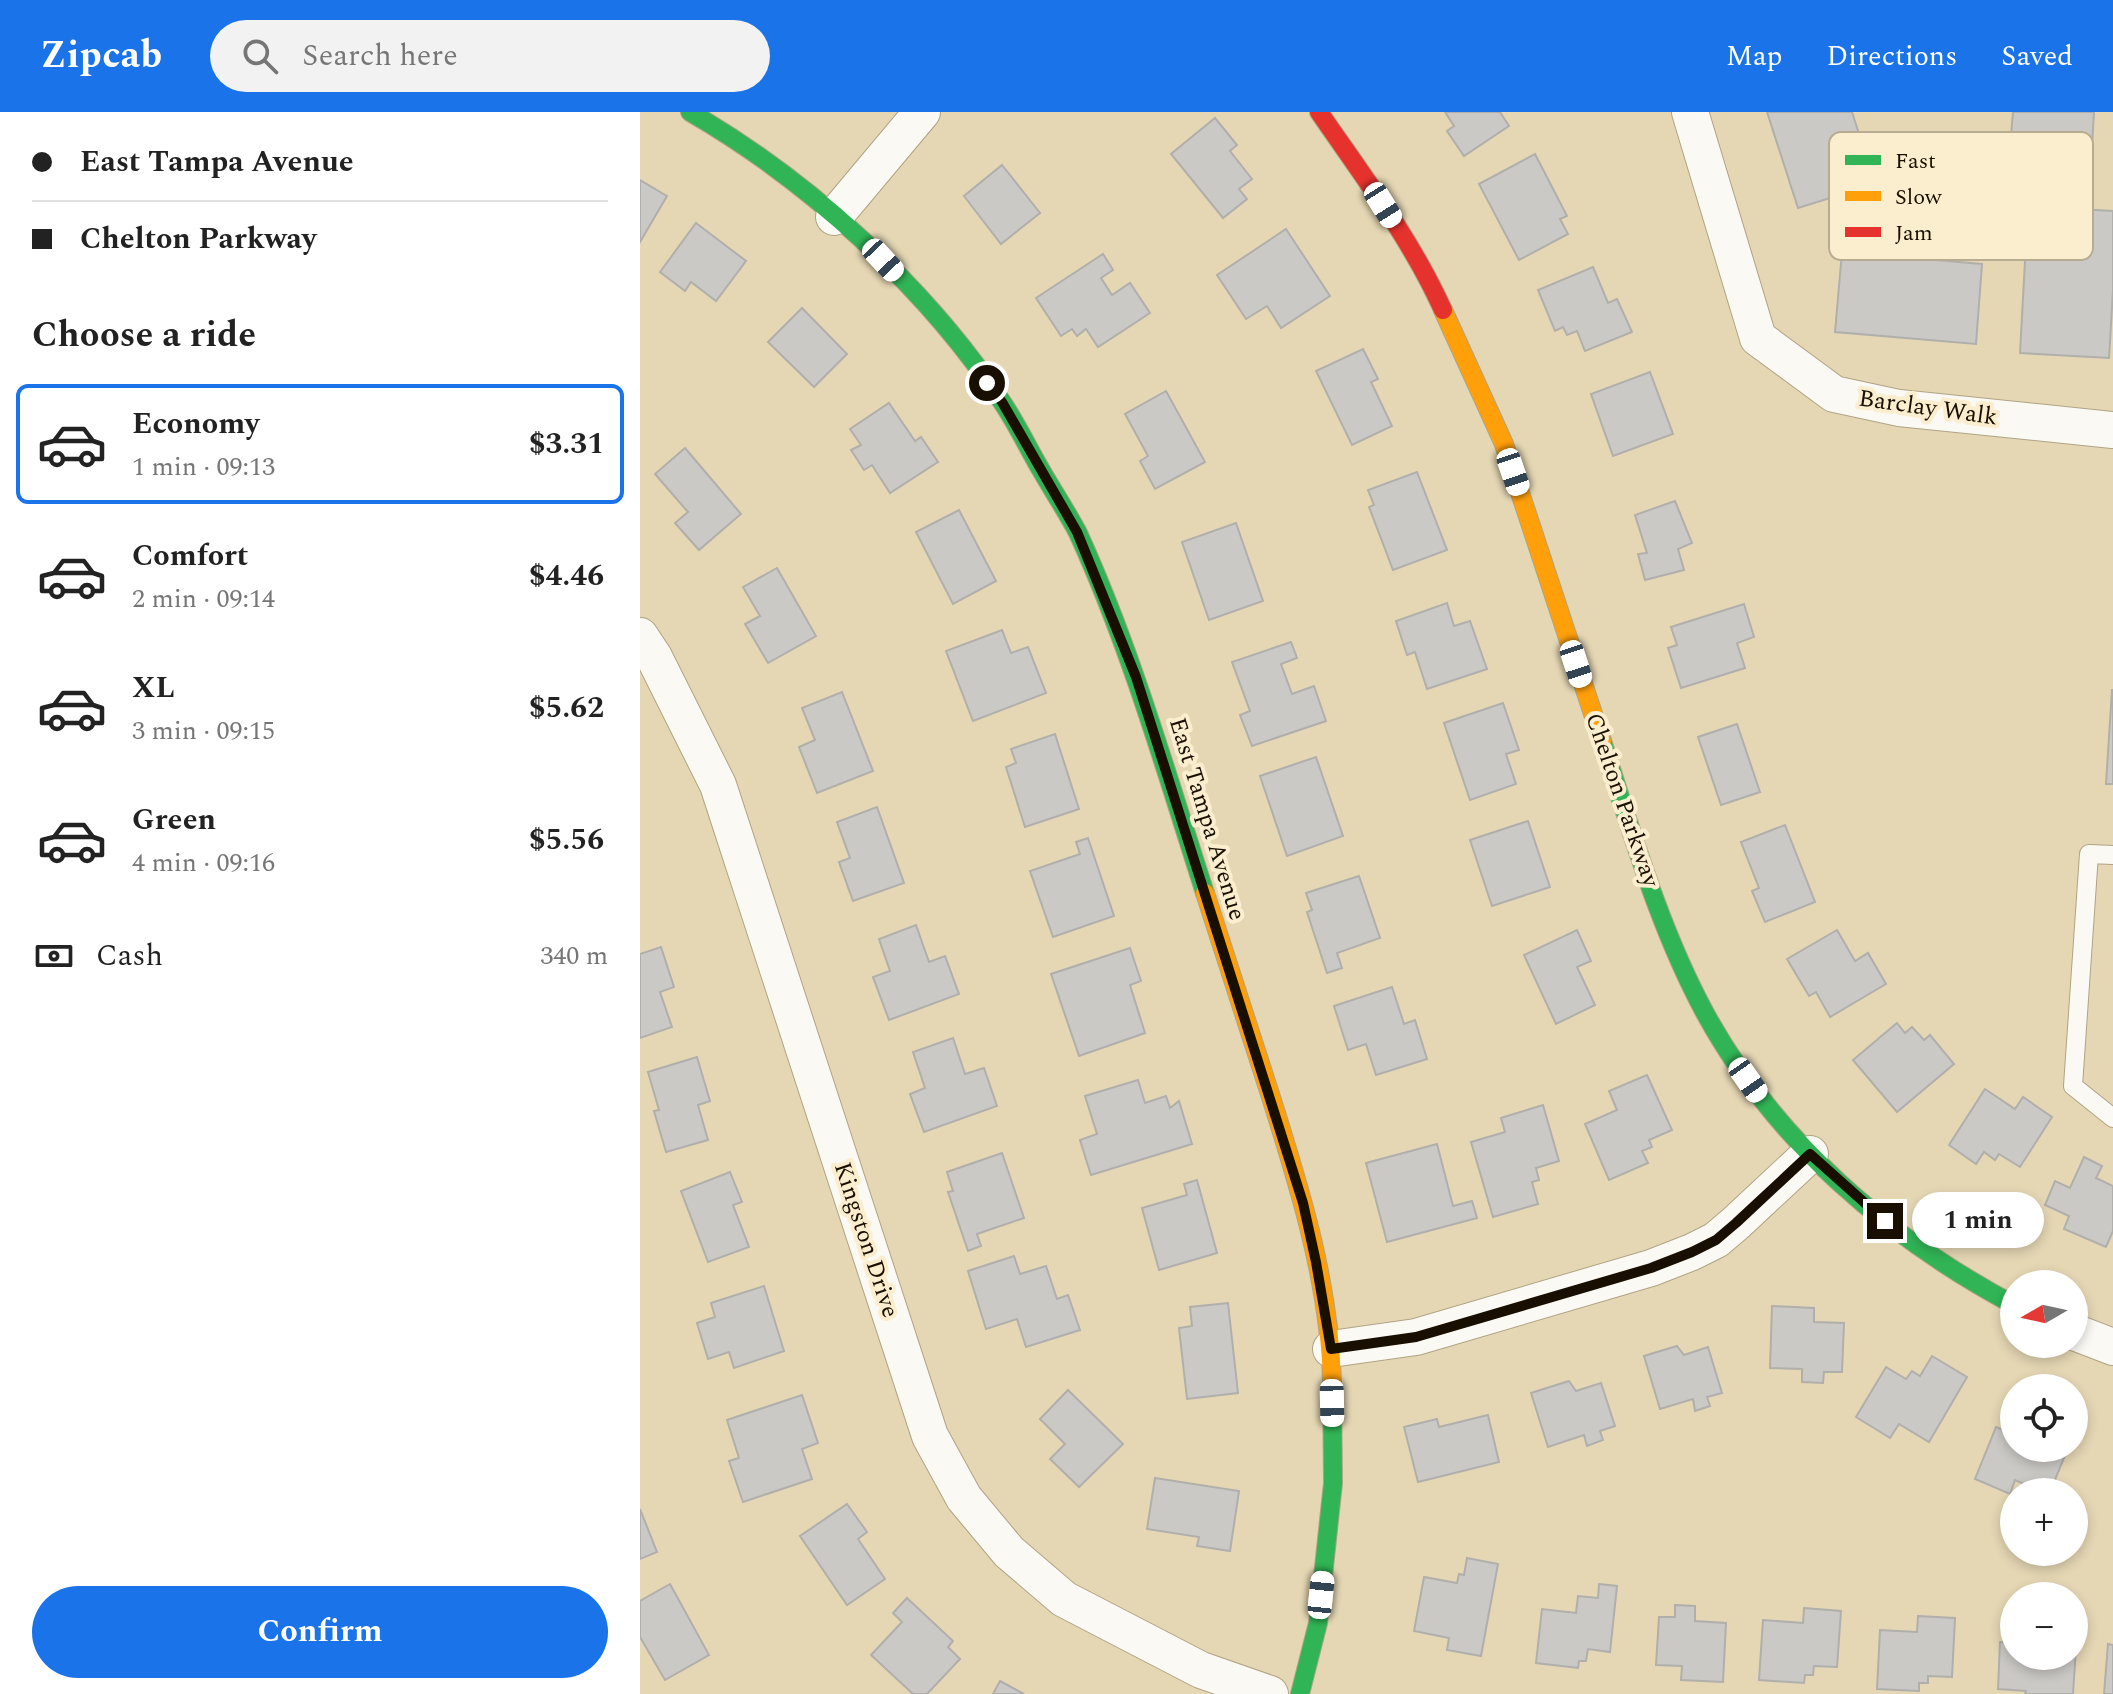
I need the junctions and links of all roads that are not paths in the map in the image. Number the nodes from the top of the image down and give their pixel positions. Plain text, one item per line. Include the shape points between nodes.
1 (690, 112) edge
2 (922, 112) edge
3 (1319, 112) edge
4 (1690, 112) edge
5 (834, 217) junction
6 (2113, 430) edge
7 (640, 636) edge
8 (2113, 855) edge
9 (2113, 1118) edge
10 (1810, 1154) junction
11 (2000, 1298) edge
12 (2088, 1337) edge
13 (2113, 1347) edge
14 (1331, 1349) junction
15 (1270, 1694) edge
16 (1300, 1694) edge

1 - 5 street, East Tampa Avenue via 728,134
2 - 5 street
3 - 10 street, Chelton Parkway via 1432,285 1504,444 1654,894 1694,991 1759,1096
4 - 6 street, Barclay Walk via 1758,338 1834,394 1899,408
5 - 14 street, East Tampa Avenue via 943,324 1002,402 1077,532 1136,677 1280,1126 1310,1233
7 - 15 street, Kingston Drive via 718,785 930,1436 964,1498 1009,1552 1064,1599 1201,1670
8 - 9 lane via 2089,854 2073,1086
10 - 11 street, Chelton Parkway via 1866,1207
10 - 14 street via 1716,1240 1692,1252 1416,1337
12 - 13 street
14 - 16 street, East Tampa Avenue via 1333,1483 1318,1623

